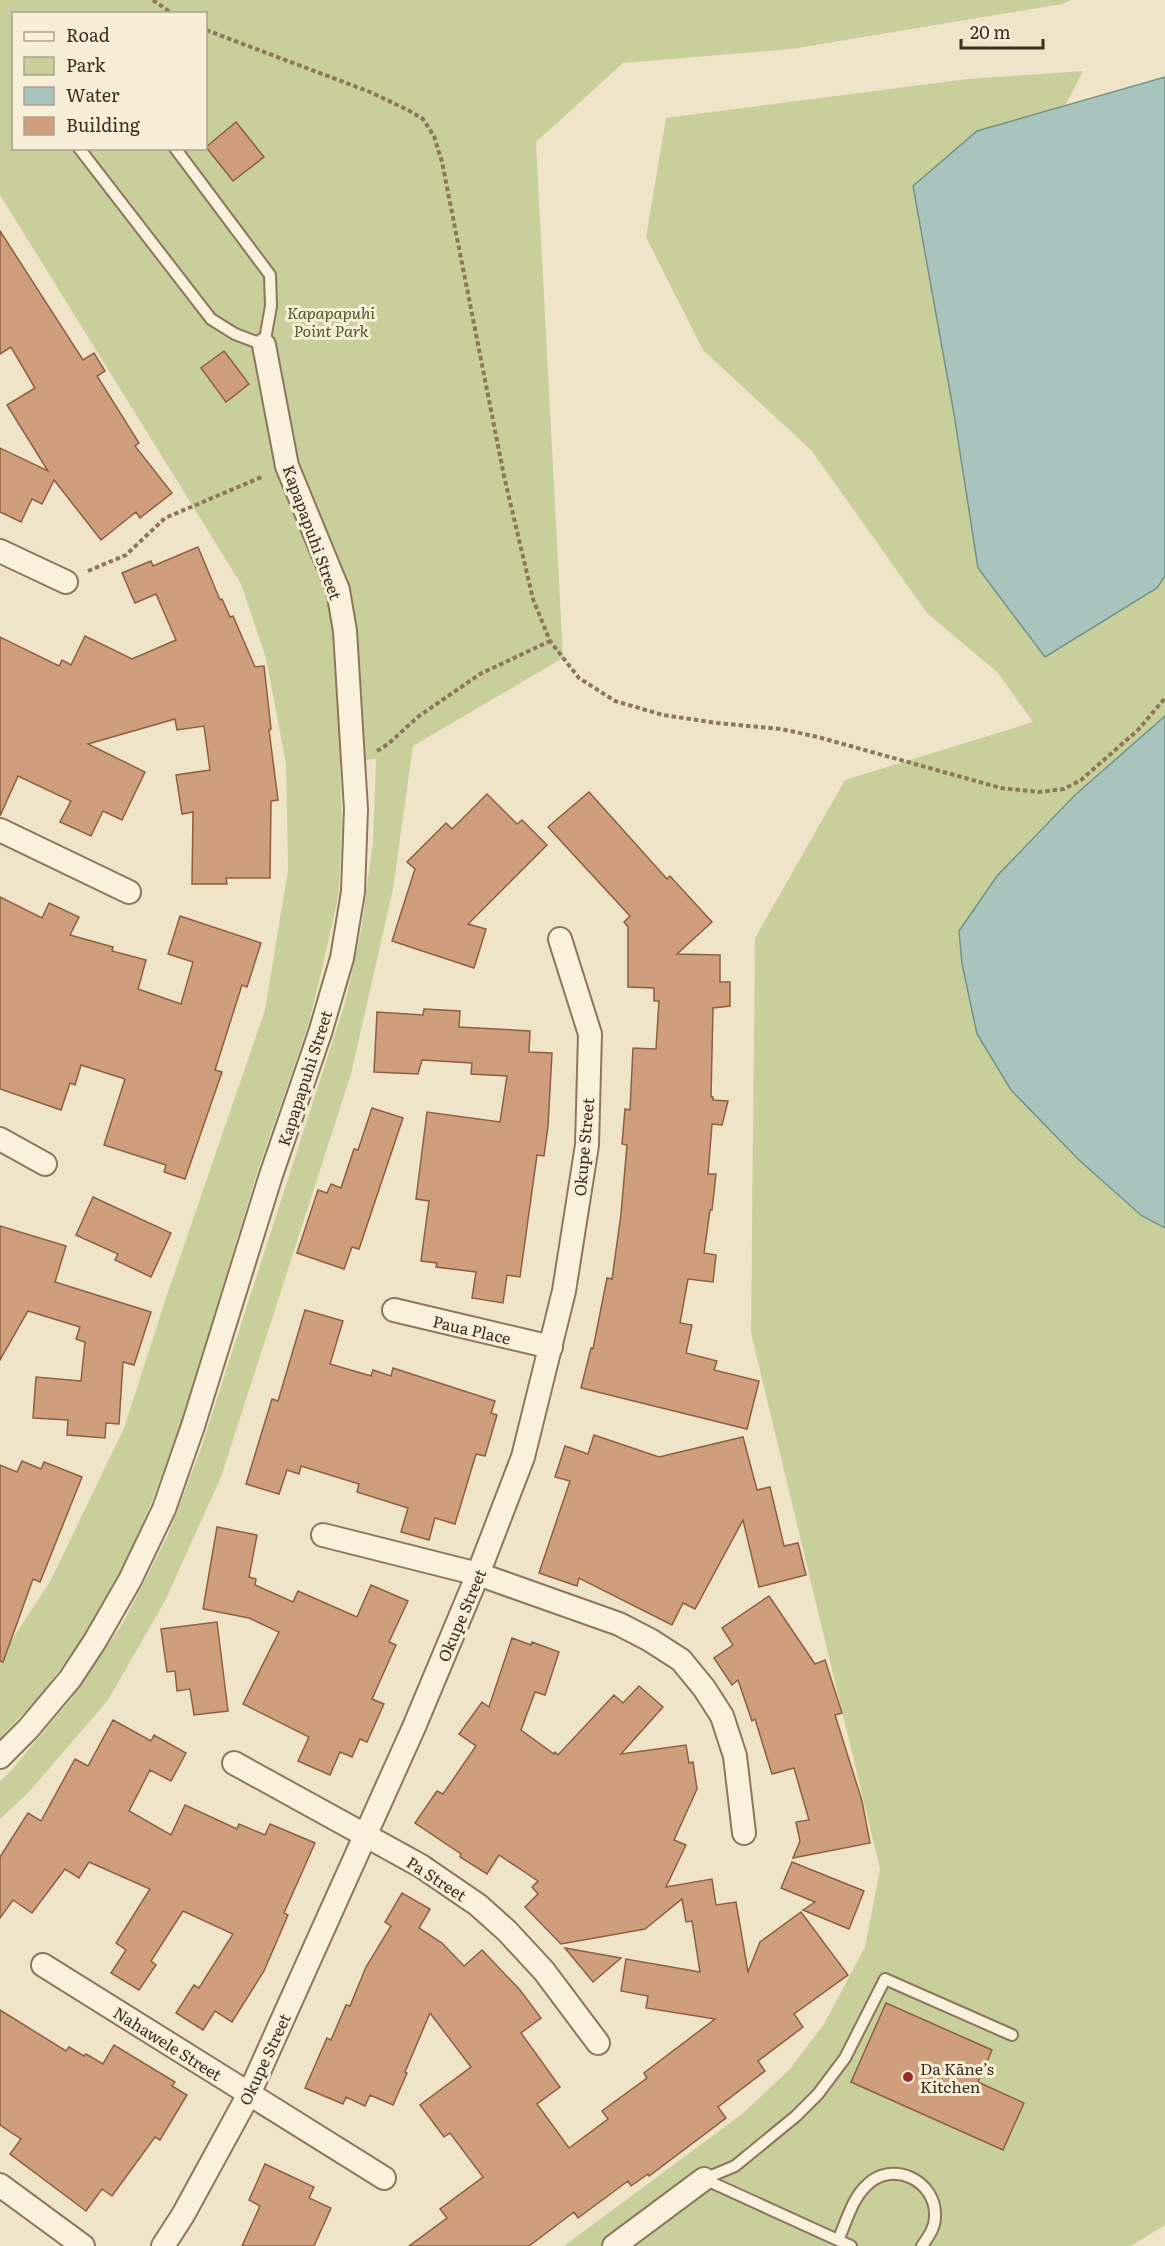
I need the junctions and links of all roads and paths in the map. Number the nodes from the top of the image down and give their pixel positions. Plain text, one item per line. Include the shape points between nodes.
1 (153, 0) edge
2 (169, 12) edge
3 (207, 30) edge
4 (81, 150) edge
5 (176, 150) edge
6 (264, 345) junction
7 (287, 466) junction
8 (0, 551) edge
9 (66, 582) joint
10 (550, 641) junction
11 (1165, 698) edge
12 (371, 754) dead end
13 (0, 830) edge
14 (129, 892) dead end
15 (560, 939) dead end
16 (0, 1139) edge
17 (45, 1164) dead end
18 (394, 1310) dead end
19 (551, 1347) junction
20 (323, 1535) dead end
21 (478, 1574) junction
22 (0, 1757) edge
23 (234, 1763) dead end
24 (744, 1833) dead end
25 (365, 1835) junction
26 (43, 1965) dead end
27 (1012, 2035) dead end
28 (598, 2043) dead end
29 (249, 2094) junction
30 (384, 2178) dead end
31 (704, 2180) junction
32 (0, 2185) edge
33 (838, 2240) junction
34 (83, 2246) edge
35 (163, 2246) edge
36 (614, 2246) edge
37 (851, 2246) edge
38 (922, 2246) edge

1 - 2 path
3 - 10 path via 379,96 423,119 434,136 504,476 533,599
4 - 6 lane via 211,319
5 - 6 lane via 270,275 271,306
6 - 7 street, Kapapapuhi Street
7 - 9 path via 165,518 126,555
7 - 22 street, Kapapapuhi Street via 338,590 345,631 356,809 353,892 342,958 164,1509 130,1580 70,1679
8 - 9 street
10 - 11 path via 579,678 615,701 663,715 781,729 1000,788 1039,792 1064,789 1081,780 1138,730
10 - 12 path via 480,674
13 - 14 street
15 - 19 street, Okupe Street via 590,1034 587,1145
16 - 17 street
18 - 19 street, Paua Place
19 - 21 street, Okupe Street via 523,1457
20 - 21 street
21 - 24 street via 619,1624 681,1660 722,1716 735,1756
21 - 25 street, Okupe Street
23 - 25 street, Pa Street
25 - 28 street, Pa Street via 421,1866 478,1905 544,1971
25 - 29 street, Okupe Street
26 - 29 street, Nahawele Street
27 - 31 lane via 885,1979 845,2058 818,2094 735,2166
29 - 30 street, Nahawele Street
29 - 35 street, Okupe Street
31 - 33 lane
31 - 36 street
32 - 34 street
33 - 37 lane
33 - 38 lane via 864,2187 886,2174 899,2173 922,2184 935,2206 932,2231

